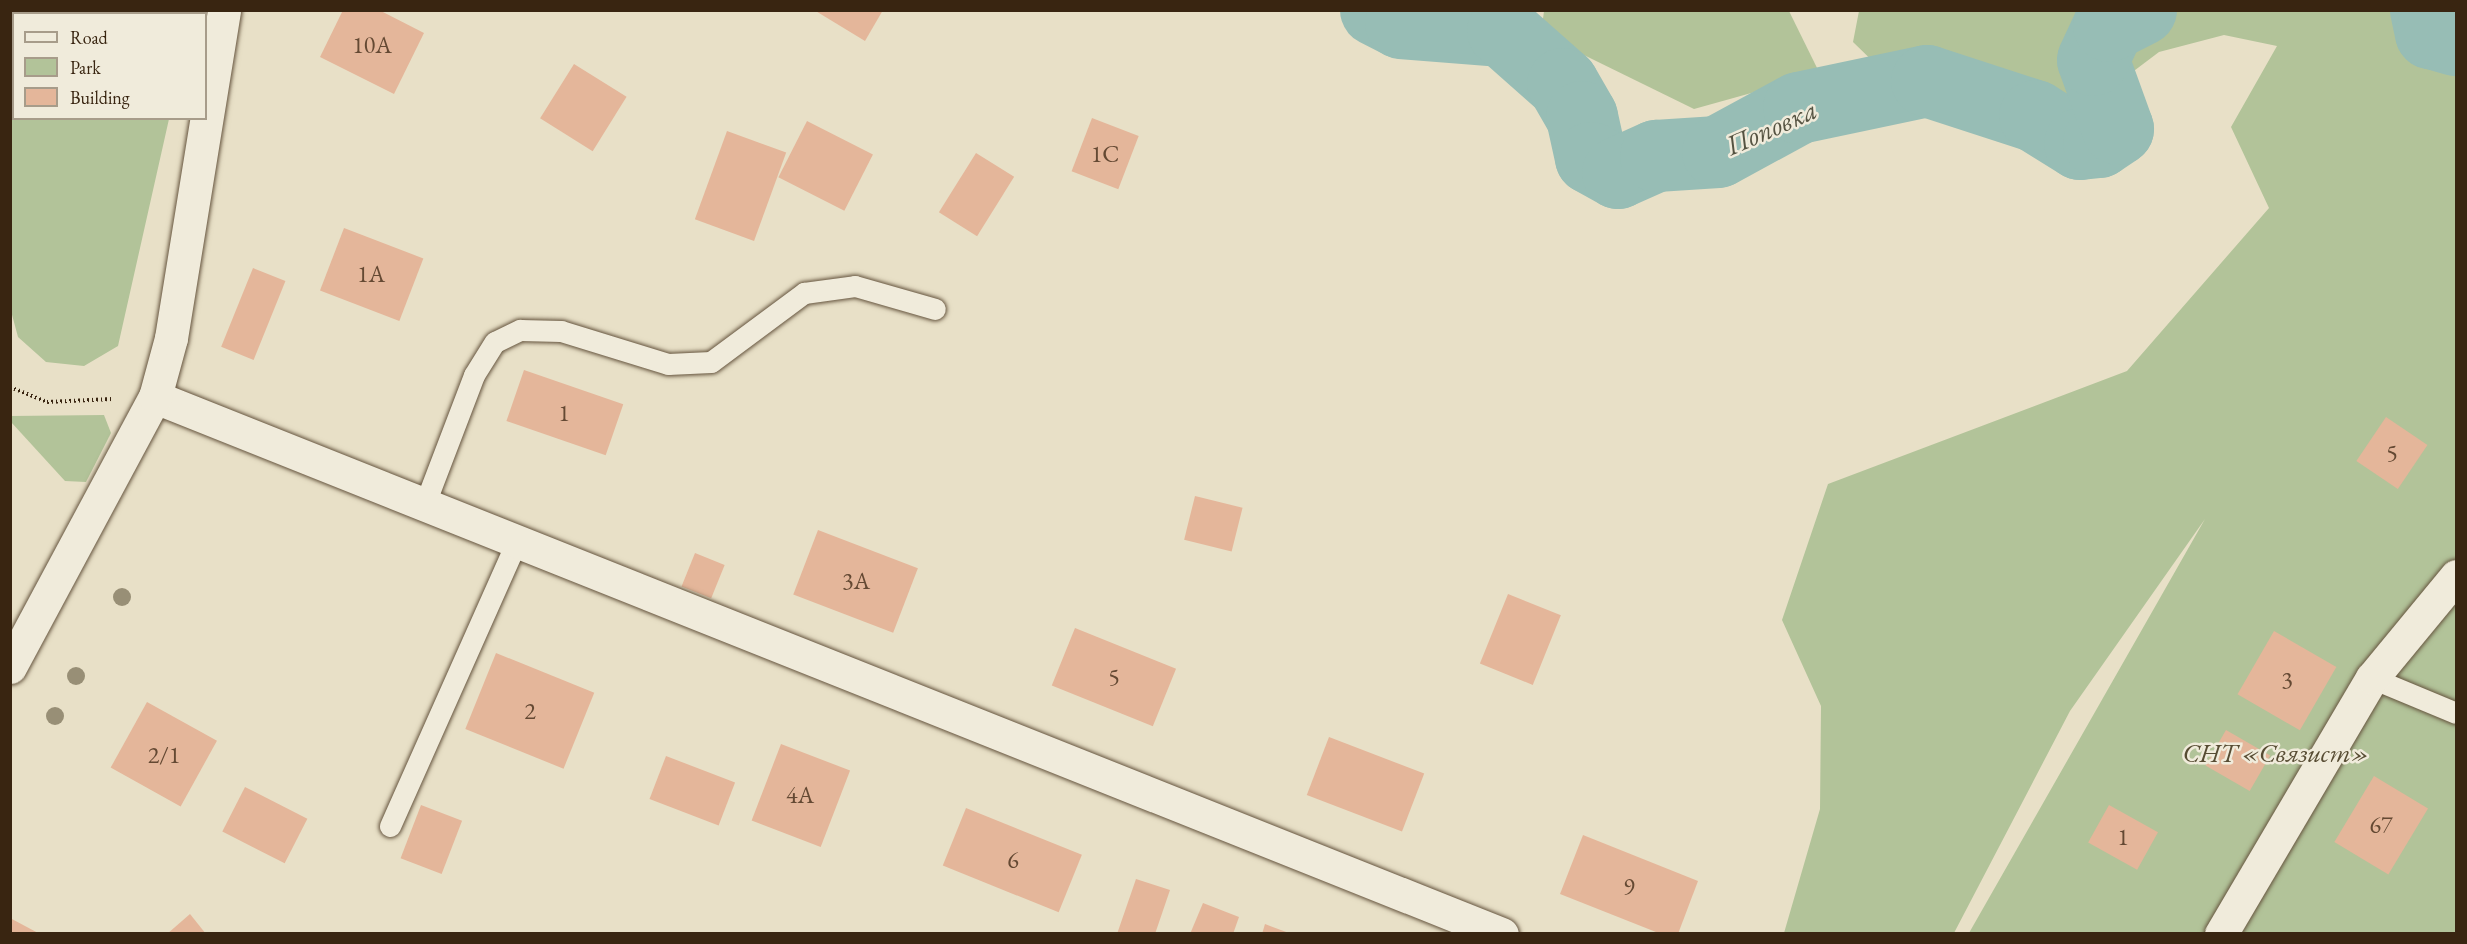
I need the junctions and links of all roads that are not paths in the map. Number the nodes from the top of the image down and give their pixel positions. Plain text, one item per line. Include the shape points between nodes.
1 (224, 10) edge
2 (207, 115) edge
3 (206, 120) edge
4 (935, 309) dead end
5 (155, 397) junction
6 (423, 506) junction
7 (516, 543) junction
8 (2457, 576) edge
9 (10, 668) edge
10 (2372, 678) junction
11 (2457, 713) edge
12 (390, 826) dead end
13 (1502, 933) edge
14 (2221, 933) edge

1 - 2 street
3 - 5 street via 171,338
4 - 6 lane via 855,286 804,293 711,362 668,364 561,331 520,330 495,342 474,375
5 - 6 street
5 - 9 street
6 - 7 street
7 - 12 lane
7 - 13 street
8 - 10 street
10 - 11 lane
10 - 14 street

